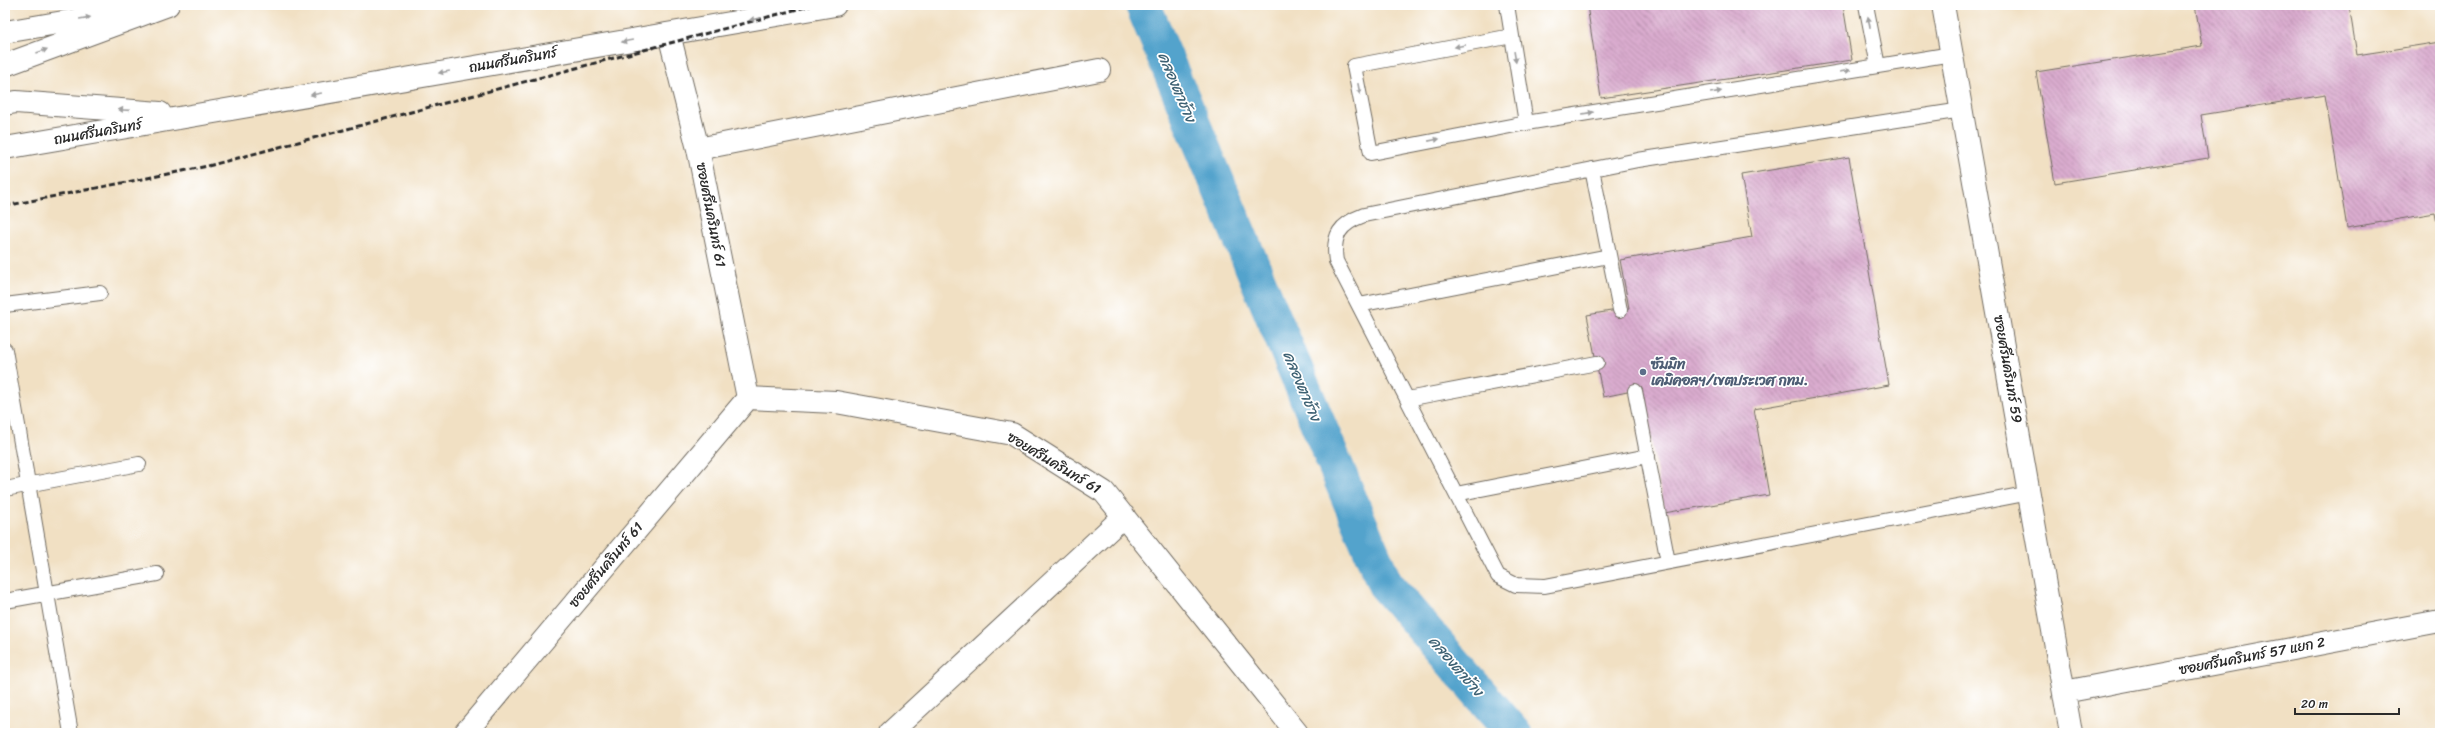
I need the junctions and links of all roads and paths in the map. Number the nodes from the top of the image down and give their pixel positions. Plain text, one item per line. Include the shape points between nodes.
1 (167, 5) edge
2 (835, 5) edge
3 (1507, 5) edge
4 (1866, 5) edge
5 (1944, 5) edge
6 (5, 32) edge
7 (669, 34) junction
8 (1512, 36) junction
9 (1952, 54) junction
10 (5, 65) edge
11 (1878, 66) junction
12 (1099, 70) dead end
13 (5, 104) edge
14 (1962, 110) junction
15 (191, 115) junction
16 (1526, 123) junction
17 (5, 148) edge
18 (698, 149) junction
19 (1592, 169) junction
20 (1609, 256) junction
21 (100, 292) dead end
22 (5, 305) edge
23 (1359, 305) junction
24 (1620, 310) dead end
25 (5, 350) edge
26 (1597, 363) dead end
27 (1635, 391) dead end
28 (748, 398) junction
29 (1407, 398) junction
30 (1648, 456) junction
31 (139, 464) dead end
32 (28, 485) junction
33 (5, 489) edge
34 (2030, 493) junction
35 (1456, 494) junction
36 (1124, 516) junction
37 (1668, 562) junction
38 (157, 574) dead end
39 (47, 592) junction
40 (5, 601) edge
41 (2440, 621) edge
42 (2064, 692) junction
43 (71, 733) edge
44 (465, 733) edge
45 (890, 733) edge
46 (1297, 733) edge
47 (2071, 733) edge

6 -> 1 street
10 -> 1 street
2 -> 7 street, ถนนศรีนครินทร์
3 - 8 lane
11 -> 4 lane
5 - 9 street, ซอยศรีนครินทร์ 59
7 -> 15 street, ถนนศรีนครินทร์
7 - 18 street, ซอยศรีนครินทร์ 61
8 -> 16 lane
8 -> 16 lane via 1354,66 1371,152
9 - 11 lane
9 - 14 street, ซอยศรีนครินทร์ 59
16 -> 11 lane
12 - 18 street
15 -> 13 street, ถนนศรีนครินทร์ via 16,102
14 - 19 lane
14 - 34 street, ซอยศรีนครินทร์ 59
15 - 17 street, ถนนศรีนครินทร์
18 - 28 street, ซอยศรีนครินทร์ 61
19 - 20 lane
19 - 23 lane via 1364,215 1349,221 1339,231 1334,247 1336,261
20 - 23 lane
20 - 24 lane
21 - 22 lane
23 - 29 lane
25 - 32 lane
26 - 29 lane
27 - 30 lane
28 - 36 street, ซอยศรีนครินทร์ 61 via 836,402 1012,434 1104,492
28 - 44 street, ซอยศรีนครินทร์ 61
29 - 35 lane
30 - 35 lane
30 - 37 lane
31 - 32 lane
32 - 33 lane
32 - 39 lane
34 - 37 lane
34 - 42 street, ซอยศรีนครินทร์ 59
35 - 37 lane via 1498,576 1516,585 1545,586
36 - 45 street
36 - 46 street, ซอยศรีนครินทร์ 61
38 - 39 lane
39 - 40 lane
39 - 43 lane
41 - 42 street, ซอยศรีนครินทร์ 57 แยก 2
42 - 47 street, ซอยศรีนครินทร์ 59

